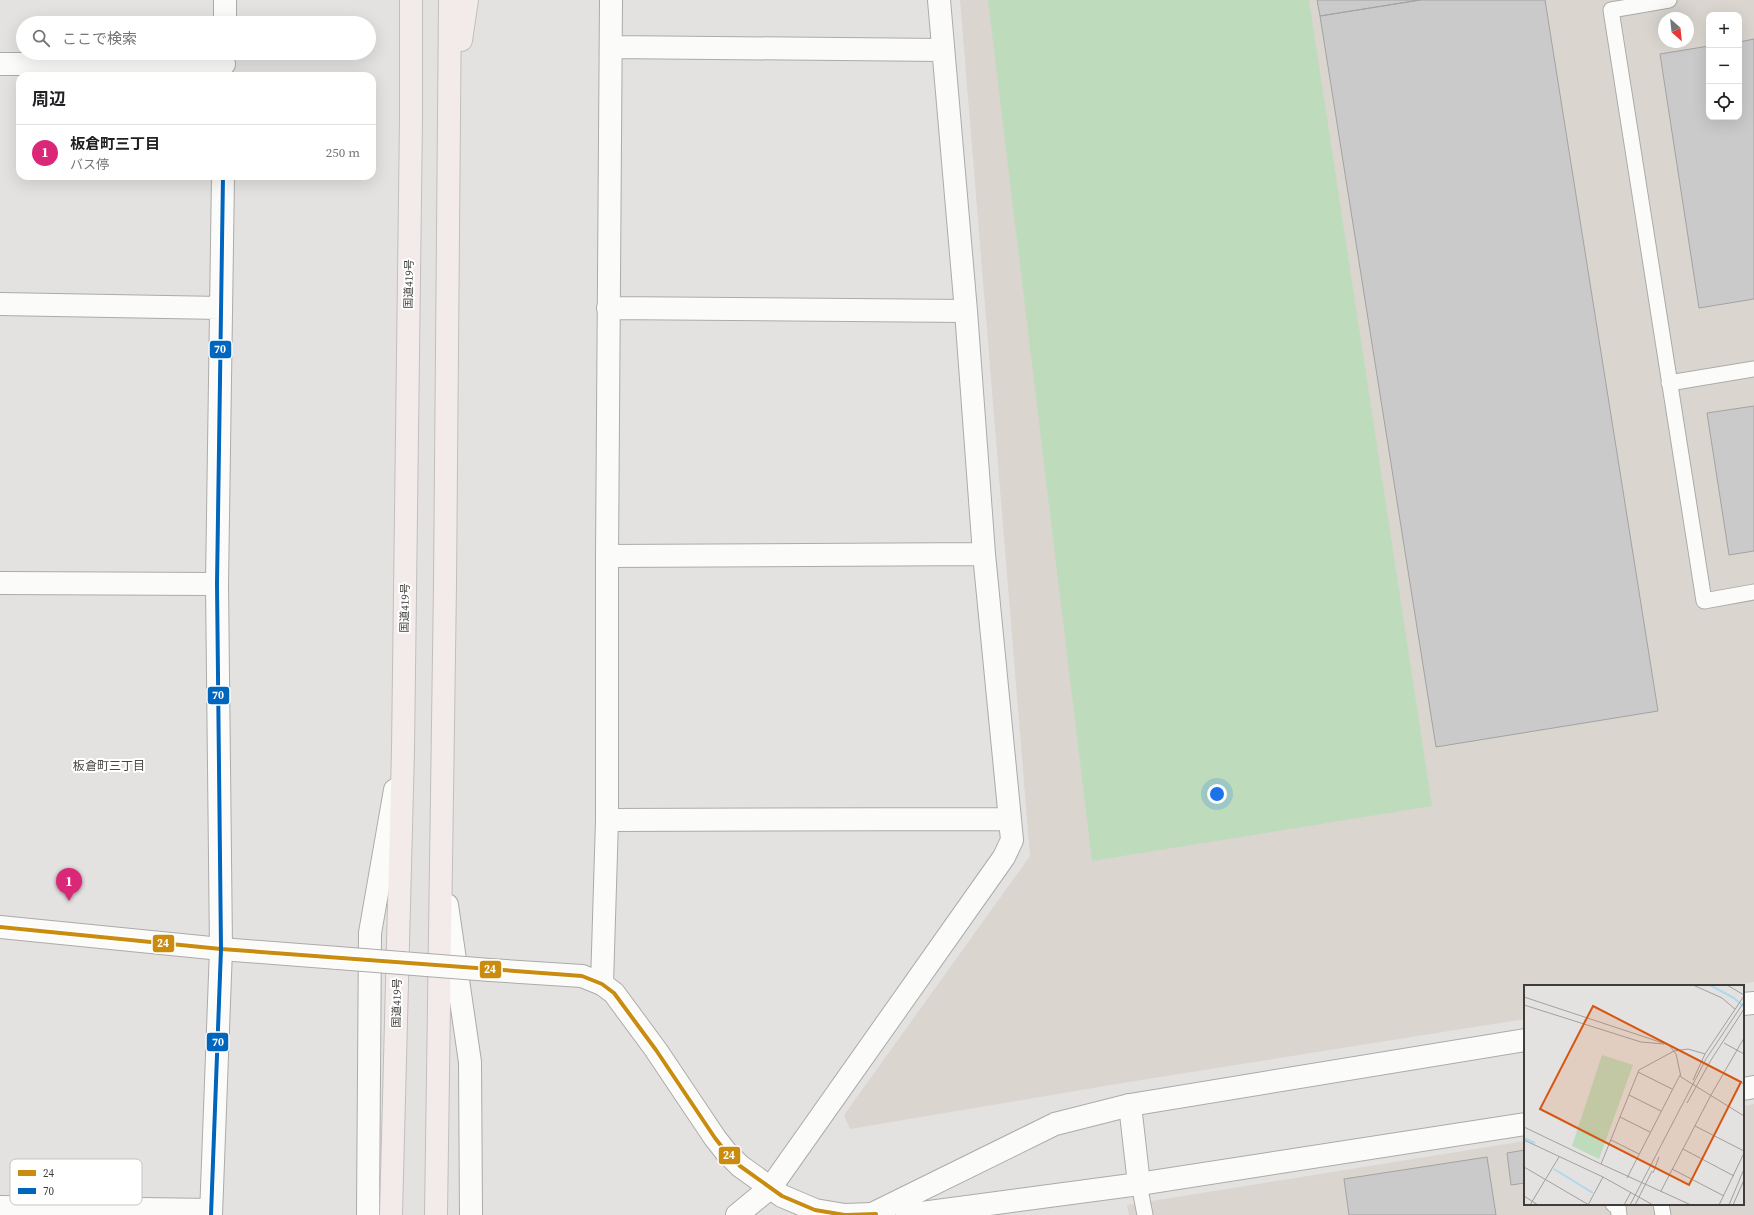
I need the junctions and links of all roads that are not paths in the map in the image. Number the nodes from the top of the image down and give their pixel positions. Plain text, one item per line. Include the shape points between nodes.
1 (225, 0) edge
2 (398, 0) edge
3 (411, 0) edge
4 (450, 0) edge
5 (467, 0) edge
6 (611, 0) edge
7 (939, 0) edge
8 (1669, 0) edge
9 (225, 16) edge
10 (612, 47) junction
11 (943, 50) junction
12 (0, 64) edge
13 (224, 64) edge
14 (412, 118) junction
15 (449, 120) junction
16 (222, 180) edge
17 (0, 304) edge
18 (221, 308) junction
19 (608, 308) junction
20 (966, 310) junction
21 (1754, 369) edge
22 (1669, 383) junction
23 (984, 554) junction
24 (607, 556) junction
25 (0, 583) edge
26 (217, 584) junction
27 (1754, 592) edge
28 (403, 750) junction
29 (1010, 819) junction
30 (607, 820) junction
31 (441, 854) junction
32 (0, 927) edge
33 (221, 949) junction
34 (602, 984) junction
35 (1754, 1003) edge
36 (1744, 1004) edge
37 (1524, 1040) edge
38 (1754, 1087) edge
39 (1744, 1089) edge
40 (1130, 1105) junction
41 (1524, 1124) edge
42 (1139, 1184) junction
43 (771, 1187) junction
44 (1614, 1205) edge
45 (1661, 1205) edge
46 (0, 1207) edge
47 (211, 1212) edge
48 (879, 1214) edge
49 (368, 1215) edge
50 (391, 1215) edge
51 (436, 1215) edge
52 (471, 1215) edge
53 (738, 1215) edge
54 (907, 1215) edge
55 (1145, 1215) edge
56 (1619, 1215) edge
57 (1663, 1215) edge

1 - 9 street
2 - 14 highway
3 - 14 highway, 国道419号
4 - 15 highway
5 - 15 highway
6 - 10 street
7 - 11 street
8 - 22 lane via 1611,10
10 - 11 street
10 - 19 street
11 - 20 street
12 - 13 street
14 - 28 highway, 国道419号
15 - 31 highway
16 - 18 street
17 - 18 street
18 - 26 street
19 - 20 street
19 - 24 street
20 - 23 street
21 - 22 lane
22 - 27 lane via 1704,601
23 - 24 street
23 - 29 street
24 - 30 street
25 - 26 street
26 - 33 street
28 - 49 street via 370,933
28 - 50 highway, 国道419号
29 - 30 street
29 - 43 street via 1012,840 1004,857
30 - 34 street
31 - 51 highway
31 - 52 street via 470,1062
32 - 33 street
33 - 34 street, bridge via 582,976
33 - 47 street
34 - 43 street via 614,993 726,1152 740,1166
35 - 36 street
37 - 40 street
38 - 39 street
40 - 42 street
40 - 48 street via 1055,1124
41 - 42 street
42 - 54 street
42 - 55 lane
43 - 48 street via 782,1196 816,1210 845,1215
43 - 53 street
44 - 56 lane via 1618,1208
45 - 57 lane
46 - 47 street

